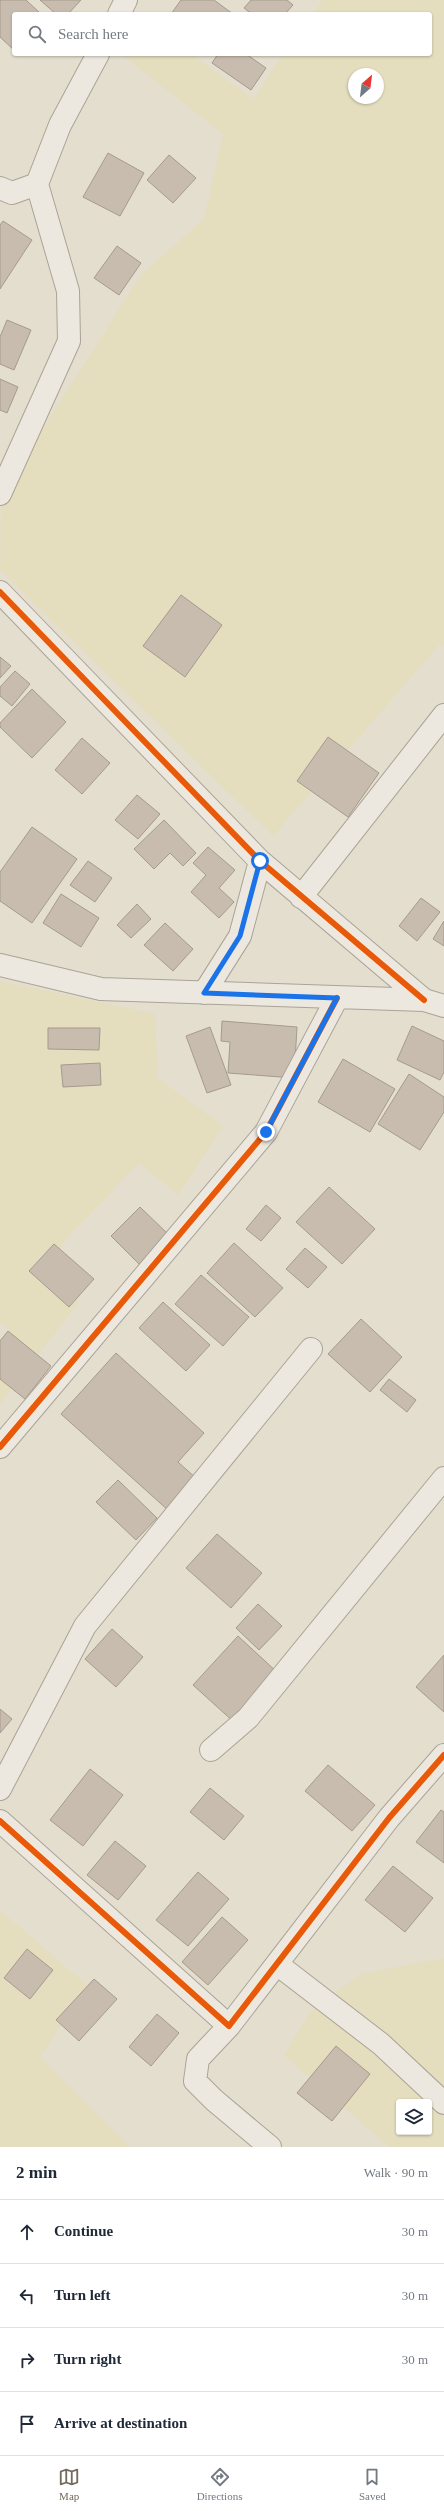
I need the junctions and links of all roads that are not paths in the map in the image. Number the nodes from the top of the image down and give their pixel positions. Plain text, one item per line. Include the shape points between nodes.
1 (126, 0) edge
2 (120, 12) edge
3 (97, 56) edge
4 (37, 184) junction
5 (0, 188) edge
6 (0, 494) edge
7 (0, 592) edge
8 (444, 715) edge
9 (260, 861) junction
10 (301, 897) junction
11 (0, 965) edge
12 (204, 993) junction
13 (337, 998) junction
14 (434, 1003) edge
15 (310, 1349) dead end
16 (0, 1447) edge
17 (444, 1478) edge
18 (211, 1750) dead end
19 (444, 1755) edge
20 (0, 1789) edge
21 (0, 1821) edge
22 (277, 1964) junction
23 (229, 2026) junction
24 (444, 2103) edge
25 (270, 2147) edge

1 - 2 street
3 - 4 street via 60,125
4 - 5 street via 12,193
4 - 6 street via 68,291 69,341
7 - 9 street
8 - 10 street
9 - 10 street
9 - 12 street via 240,936
10 - 14 street
11 - 12 street via 101,989
12 - 13 street
13 - 14 street
13 - 16 street via 266,1132
15 - 20 street via 85,1626
17 - 18 street via 248,1718
19 - 22 street via 389,1818
21 - 23 street
22 - 23 street
22 - 24 street via 381,2044
23 - 25 street via 198,2059 195,2081

